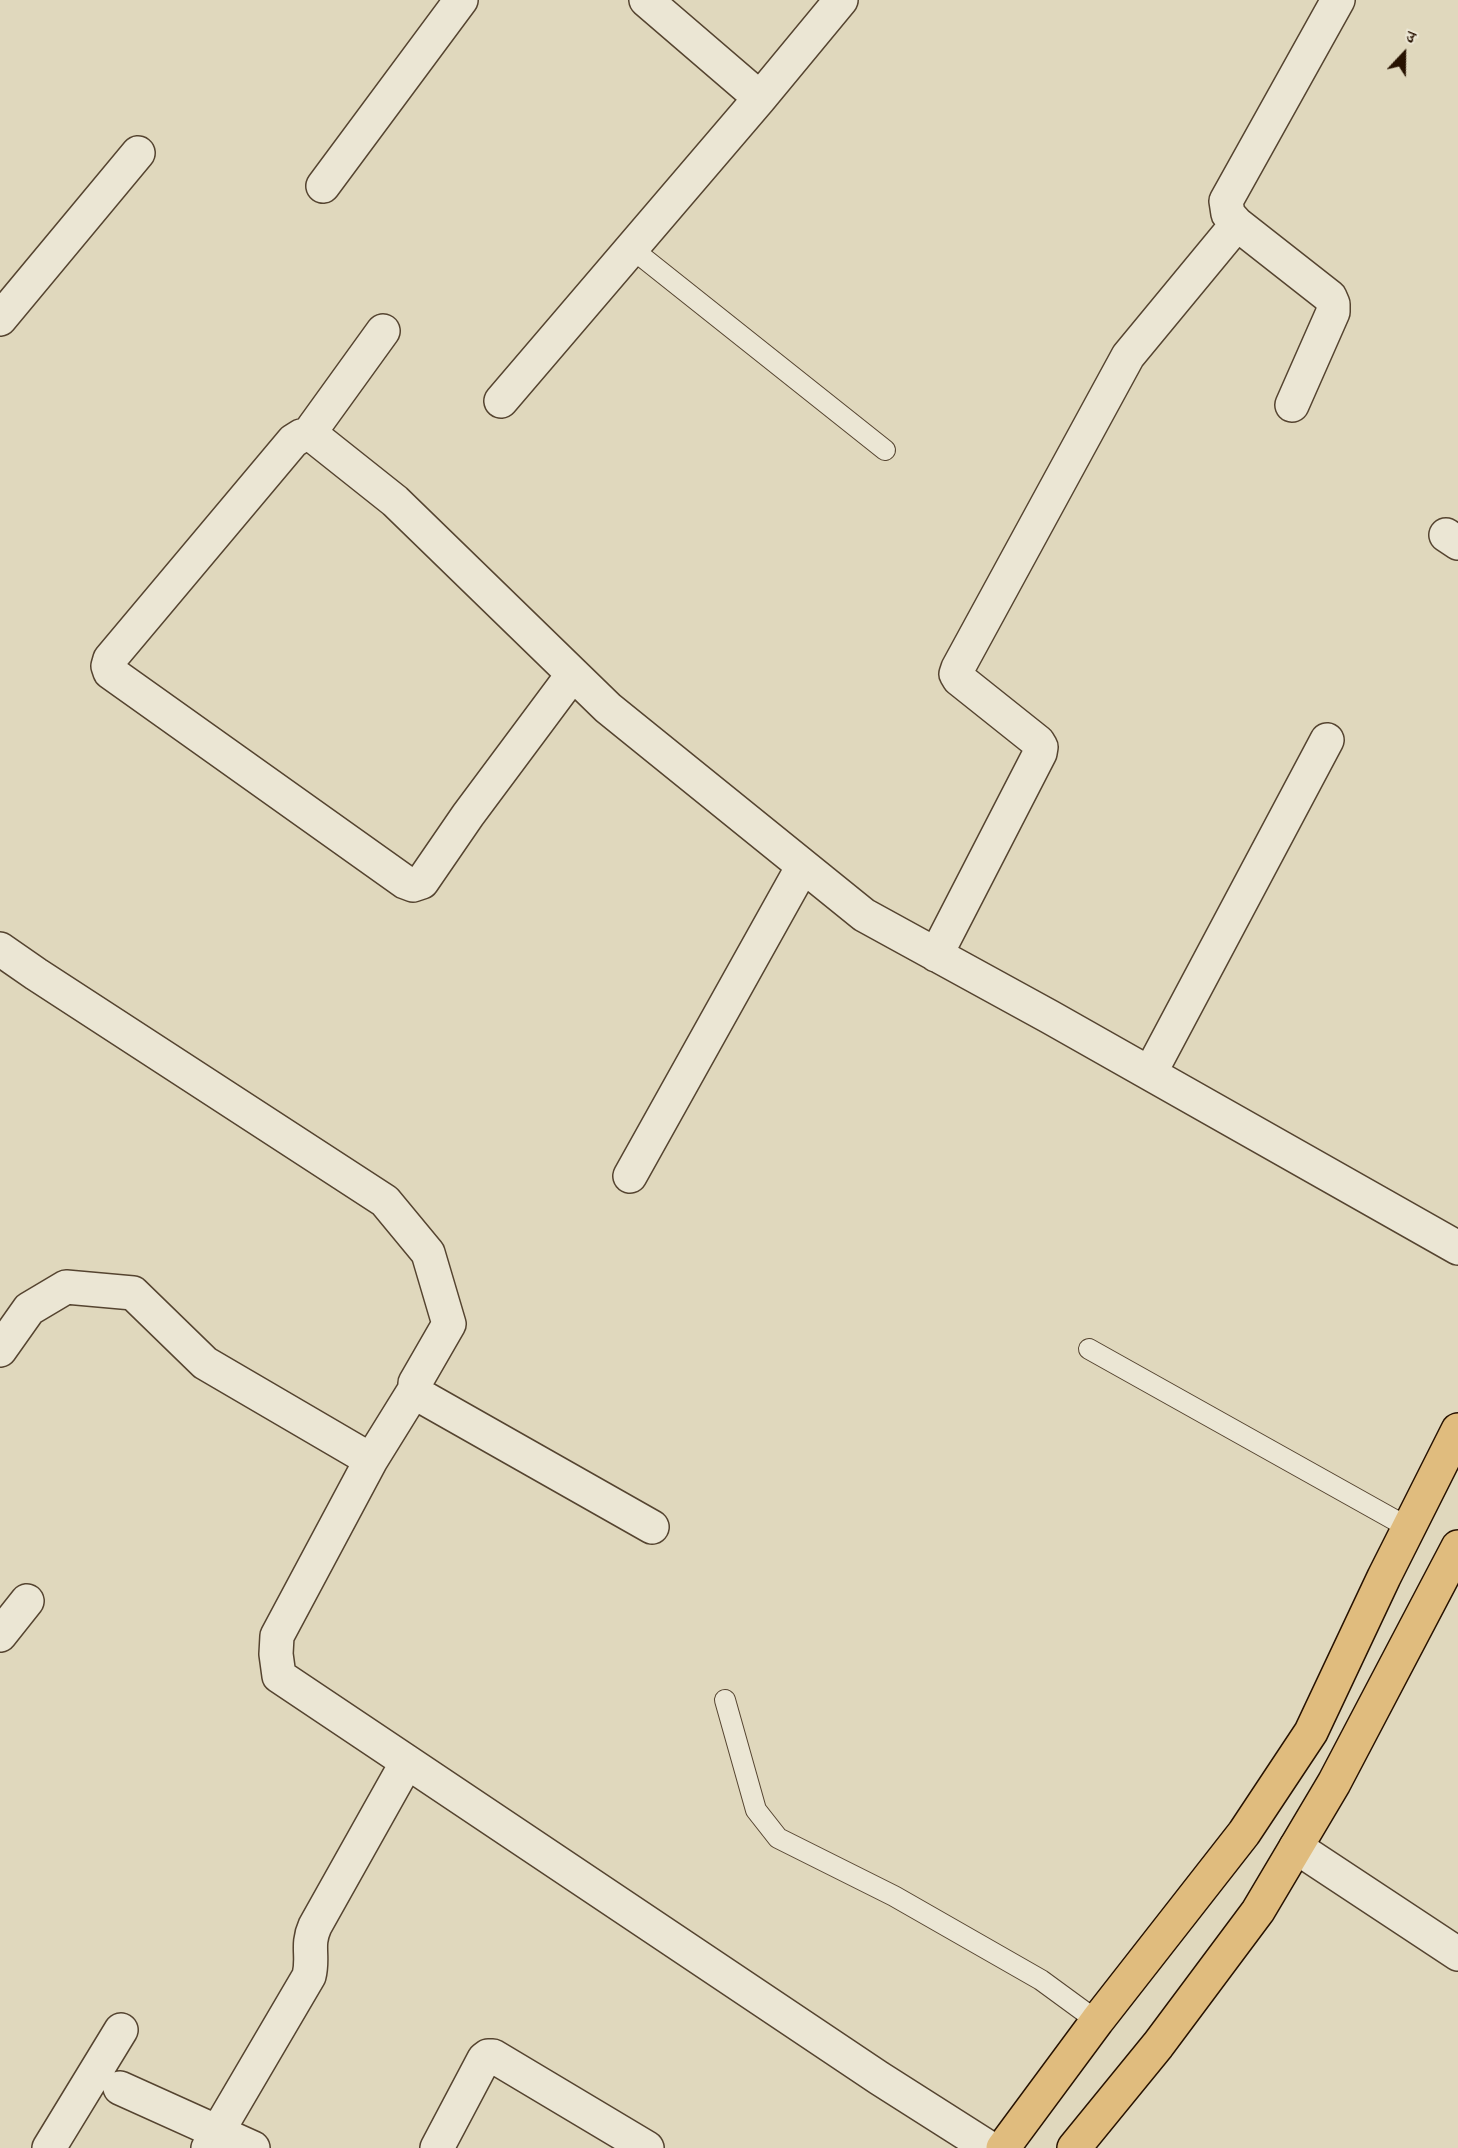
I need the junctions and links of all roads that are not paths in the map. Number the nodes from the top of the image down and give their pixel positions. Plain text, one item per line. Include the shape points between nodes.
1 (461, 0) edge
2 (646, 0) edge
3 (841, 0) edge
4 (1338, 0) edge
5 (760, 98) junction
6 (138, 153) dead end
7 (323, 186) dead end
8 (1237, 224) junction
9 (631, 248) junction
10 (0, 318) edge
11 (382, 331) dead end
12 (501, 401) dead end
13 (1292, 405) dead end
14 (312, 433) junction
15 (885, 450) dead end
16 (573, 674) junction
17 (1327, 740) dead end
18 (803, 866) junction
19 (0, 949) edge
20 (936, 955) junction
21 (1150, 1074) junction
22 (630, 1176) dead end
23 (1458, 1248) edge
24 (1089, 1349) dead end
25 (0, 1350) edge
26 (415, 1389) junction
27 (1458, 1430) edge
28 (371, 1460) junction
29 (652, 1527) dead end
30 (1409, 1528) junction
31 (1458, 1547) edge
32 (27, 1601) dead end
33 (0, 1635) edge
34 (725, 1700) dead end
35 (407, 1762) junction
36 (1296, 1847) junction
37 (1458, 1954) edge
38 (1097, 2021) junction
39 (121, 2030) dead end
40 (120, 2088) dead end
41 (213, 2140) edge
42 (49, 2148) edge
43 (253, 2148) edge
44 (437, 2148) edge
45 (646, 2148) edge
46 (989, 2148) edge
47 (1003, 2148) edge
48 (1074, 2148) edge

1 - 7 street
2 - 5 street
3 - 5 street
4 - 8 street via 1226,201 1228,214
5 - 9 street
6 - 10 street
8 - 13 street via 1334,304
8 - 20 street via 1128,356 958,668 959,679 1041,747
9 - 12 street
9 - 15 lane
11 - 14 street
14 - 16 street via 395,501
14 - 16 street via 293,441 285,450 110,659 110,672 413,885 422,882
16 - 18 street via 608,708
17 - 21 street
18 - 20 street via 864,915
18 - 22 street
19 - 26 street via 385,1201 428,1253 449,1324
20 - 21 street
21 - 23 street
24 - 30 lane
25 - 28 street via 29,1309 66,1287 133,1293 205,1363
26 - 28 street
26 - 29 street via 419,1395
27 - 30 main road
28 - 35 street via 277,1636 276,1654 279,1676
30 - 38 main road via 1311,1732 1244,1833
31 - 36 main road via 1334,1783
32 - 33 street
34 - 38 lane via 756,1810 778,1838 894,1896 1041,1980
35 - 41 street via 315,1926 310,1938 309,1976
35 - 46 street via 879,2079
36 - 37 street
36 - 48 main road via 1229,1949
38 - 47 main road
39 - 42 street
40 - 41 street
41 - 43 street
44 - 45 street via 484,2059 493,2056

